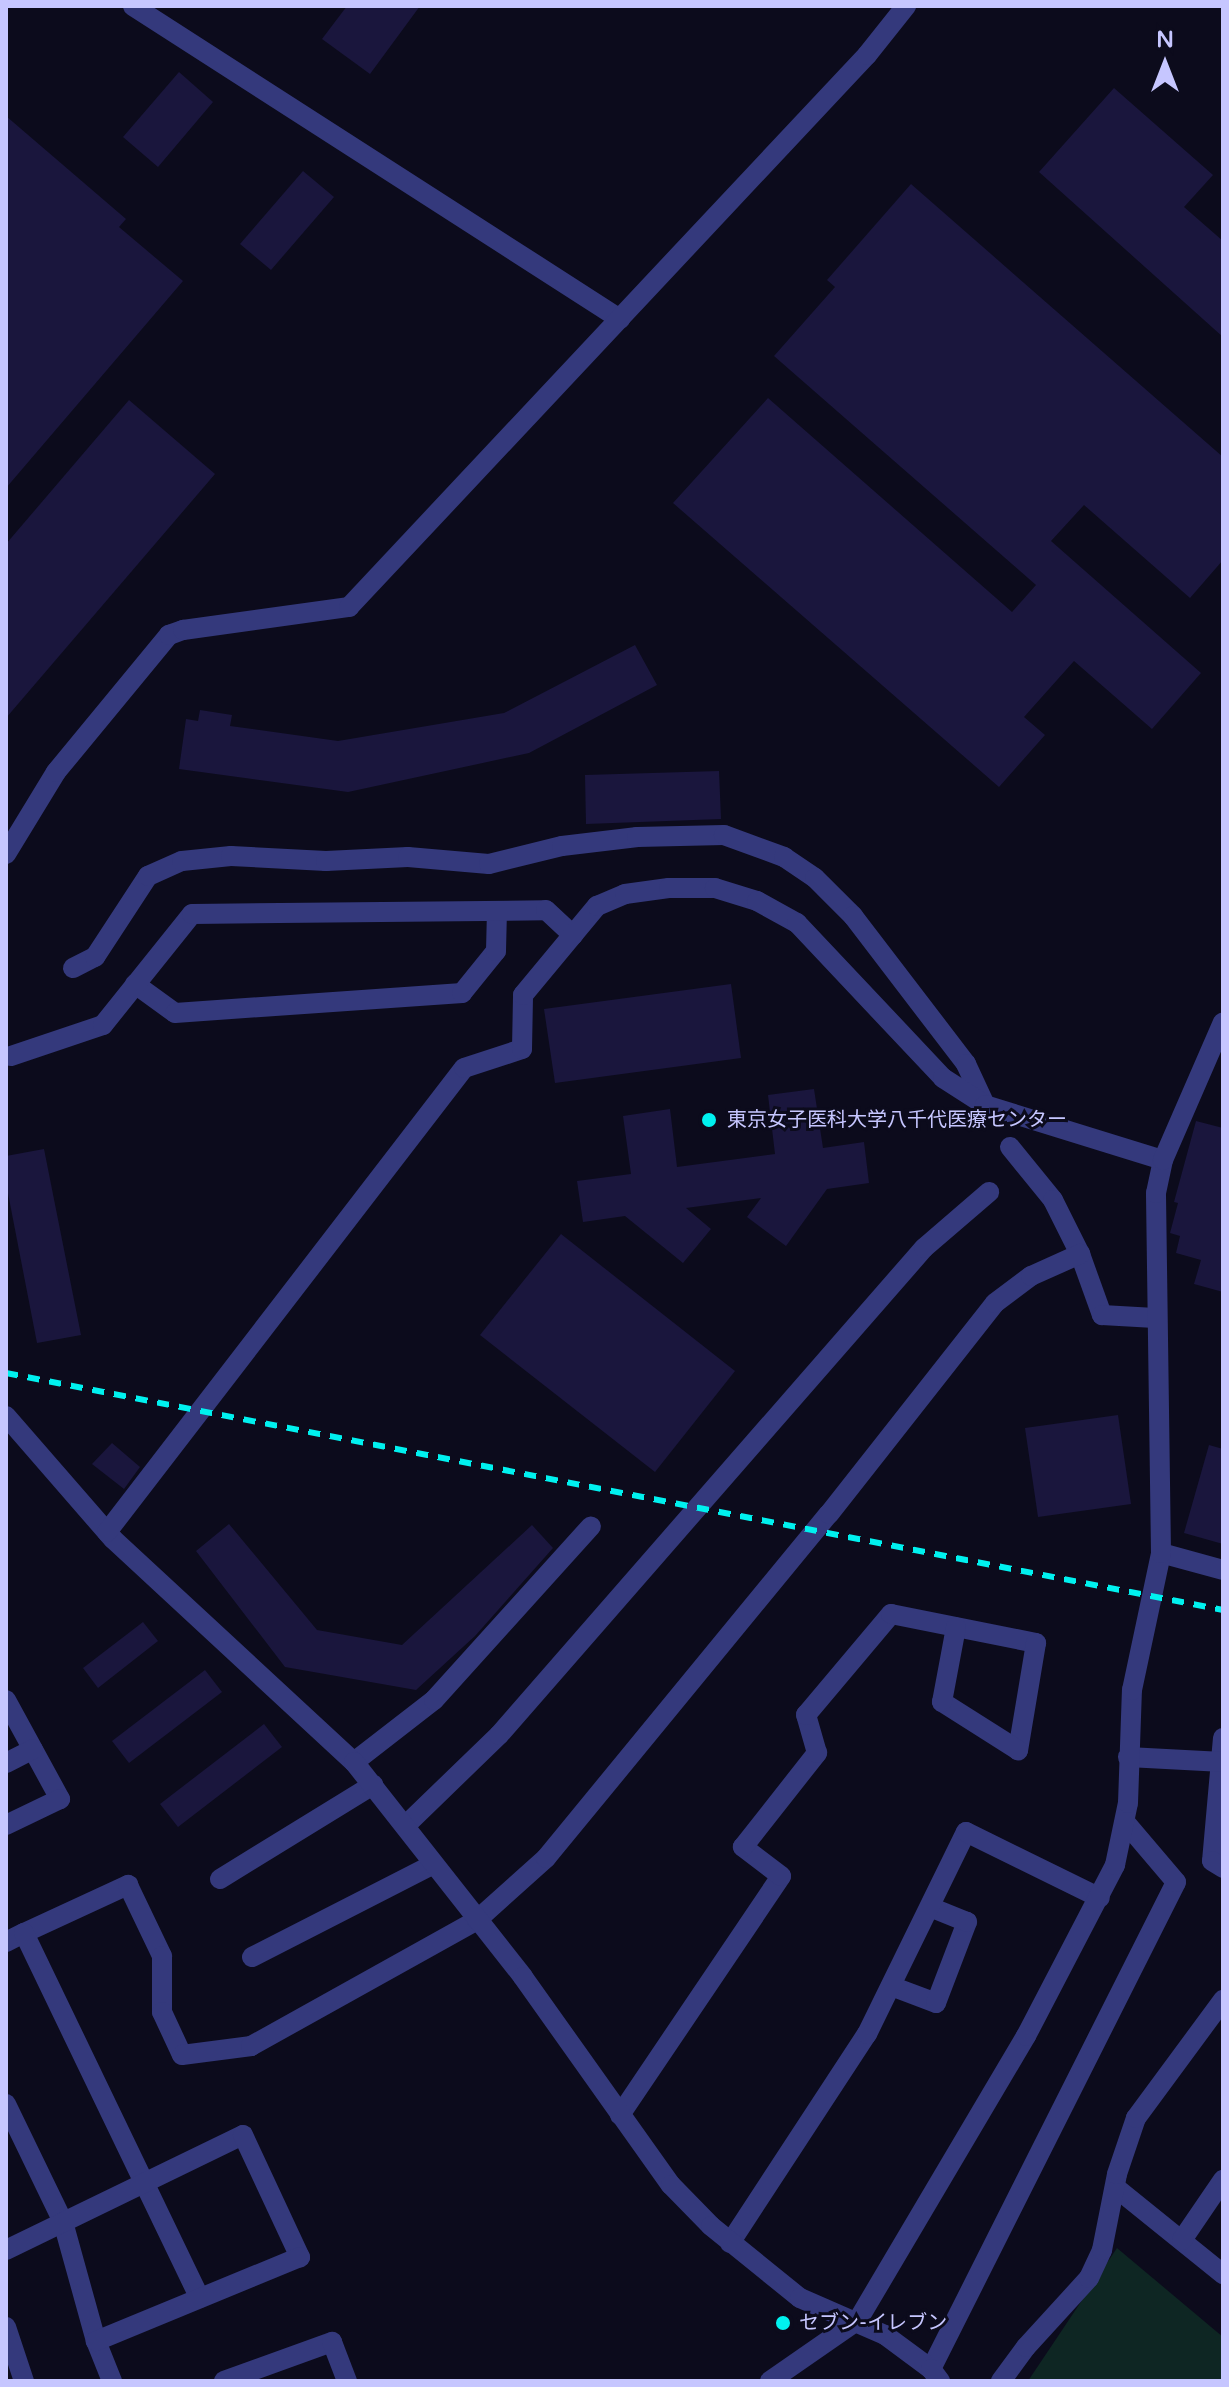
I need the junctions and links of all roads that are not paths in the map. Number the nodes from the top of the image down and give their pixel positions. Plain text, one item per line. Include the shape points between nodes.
1 (133, 6) edge
2 (906, 6) edge
3 (620, 319) junction
4 (6, 854) edge
5 (497, 911) junction
6 (573, 935) junction
7 (73, 968) dead end
8 (135, 984) junction
9 (1223, 1022) edge
10 (11, 1056) dead end
11 (985, 1105) junction
12 (1010, 1147) dead end
13 (1163, 1160) junction
14 (989, 1192) dead end
15 (1080, 1254) junction
16 (1155, 1318) junction
17 (6, 1416) edge
18 (591, 1526) dead end
19 (107, 1532) junction
20 (1161, 1553) junction
21 (1223, 1570) edge
22 (956, 1627) junction
23 (6, 1700) edge
24 (1223, 1738) edge
25 (33, 1749) junction
26 (1128, 1757) junction
27 (354, 1762) junction
28 (1222, 1762) edge
29 (6, 1763) edge
30 (373, 1785) junction
31 (1125, 1822) junction
32 (6, 1825) edge
33 (405, 1826) junction
34 (434, 1864) junction
35 (1223, 1868) edge
36 (220, 1879) dead end
37 (1100, 1898) junction
38 (930, 1907) junction
39 (477, 1920) junction
40 (15, 1938) edge
41 (252, 1957) dead end
42 (891, 1986) junction
43 (1223, 2000) edge
44 (6, 2104) edge
45 (620, 2115) junction
46 (1223, 2180) edge
47 (142, 2184) junction
48 (1115, 2187) junction
49 (63, 2222) junction
50 (1182, 2240) junction
51 (730, 2243) junction
52 (6, 2250) edge
53 (1223, 2274) edge
54 (200, 2298) junction
55 (858, 2320) junction
56 (6, 2327) edge
57 (96, 2341) junction
58 (12, 2362) edge
59 (936, 2375) edge
60 (24, 2381) edge
61 (112, 2381) edge
62 (224, 2381) edge
63 (347, 2381) edge
64 (770, 2381) edge
65 (1001, 2381) edge

1 - 3 street
2 - 3 street via 867,55
3 - 4 street via 349,607 169,635 56,772
5 - 6 street via 546,910
5 - 8 street via 192,914
5 - 8 street via 496,951 462,993 175,1013
6 - 11 street via 597,906 625,894 715,888 757,901 797,923 943,1078
6 - 19 street via 523,995 522,1049 464,1068
7 - 11 street via 95,957 148,876 182,861 231,856 326,861 408,857 489,864 562,846 724,835 784,857 815,878 853,916 966,1064
8 - 10 street via 103,1025
9 - 13 street
11 - 13 street
12 - 15 street via 1053,1200
13 - 16 street via 1156,1193
14 - 33 street via 924,1248 499,1735
15 - 16 street via 1102,1315
15 - 39 street via 1031,1276 995,1303 546,1858
16 - 20 street
17 - 19 street
18 - 27 street via 434,1700
19 - 27 street
20 - 21 street
20 - 26 street via 1132,1690
22 - 22 street via 1036,1643 1018,1750 942,1702
22 - 45 street via 891,1614 806,1715 817,1753 743,1847 781,1876
23 - 25 street
24 - 28 street
25 - 29 street
25 - 32 street via 60,1799
26 - 28 street
26 - 31 street
27 - 30 street
28 - 35 street via 1212,1861
30 - 33 street
30 - 36 street
31 - 37 street
31 - 59 street via 1176,1882
33 - 34 street
34 - 39 street
34 - 41 street
37 - 38 street via 966,1832
37 - 55 street via 1026,2036
38 - 42 street
38 - 42 street via 967,1922 936,2003
39 - 40 street via 251,2046 182,2055 162,2012 162,1956 128,1885
39 - 45 street
40 - 47 street
42 - 51 street via 867,2034
43 - 48 street via 1143,2104
44 - 49 street
45 - 51 street via 671,2185
46 - 50 street
47 - 49 street
47 - 54 street
47 - 54 street via 243,2135 300,2257
48 - 50 street
48 - 65 street via 1102,2250 1089,2278
49 - 52 street
49 - 57 street
50 - 53 street
51 - 55 street via 800,2298
54 - 57 street
55 - 59 street
55 - 64 street
56 - 58 street
57 - 61 street
58 - 60 street
62 - 63 street via 332,2342

